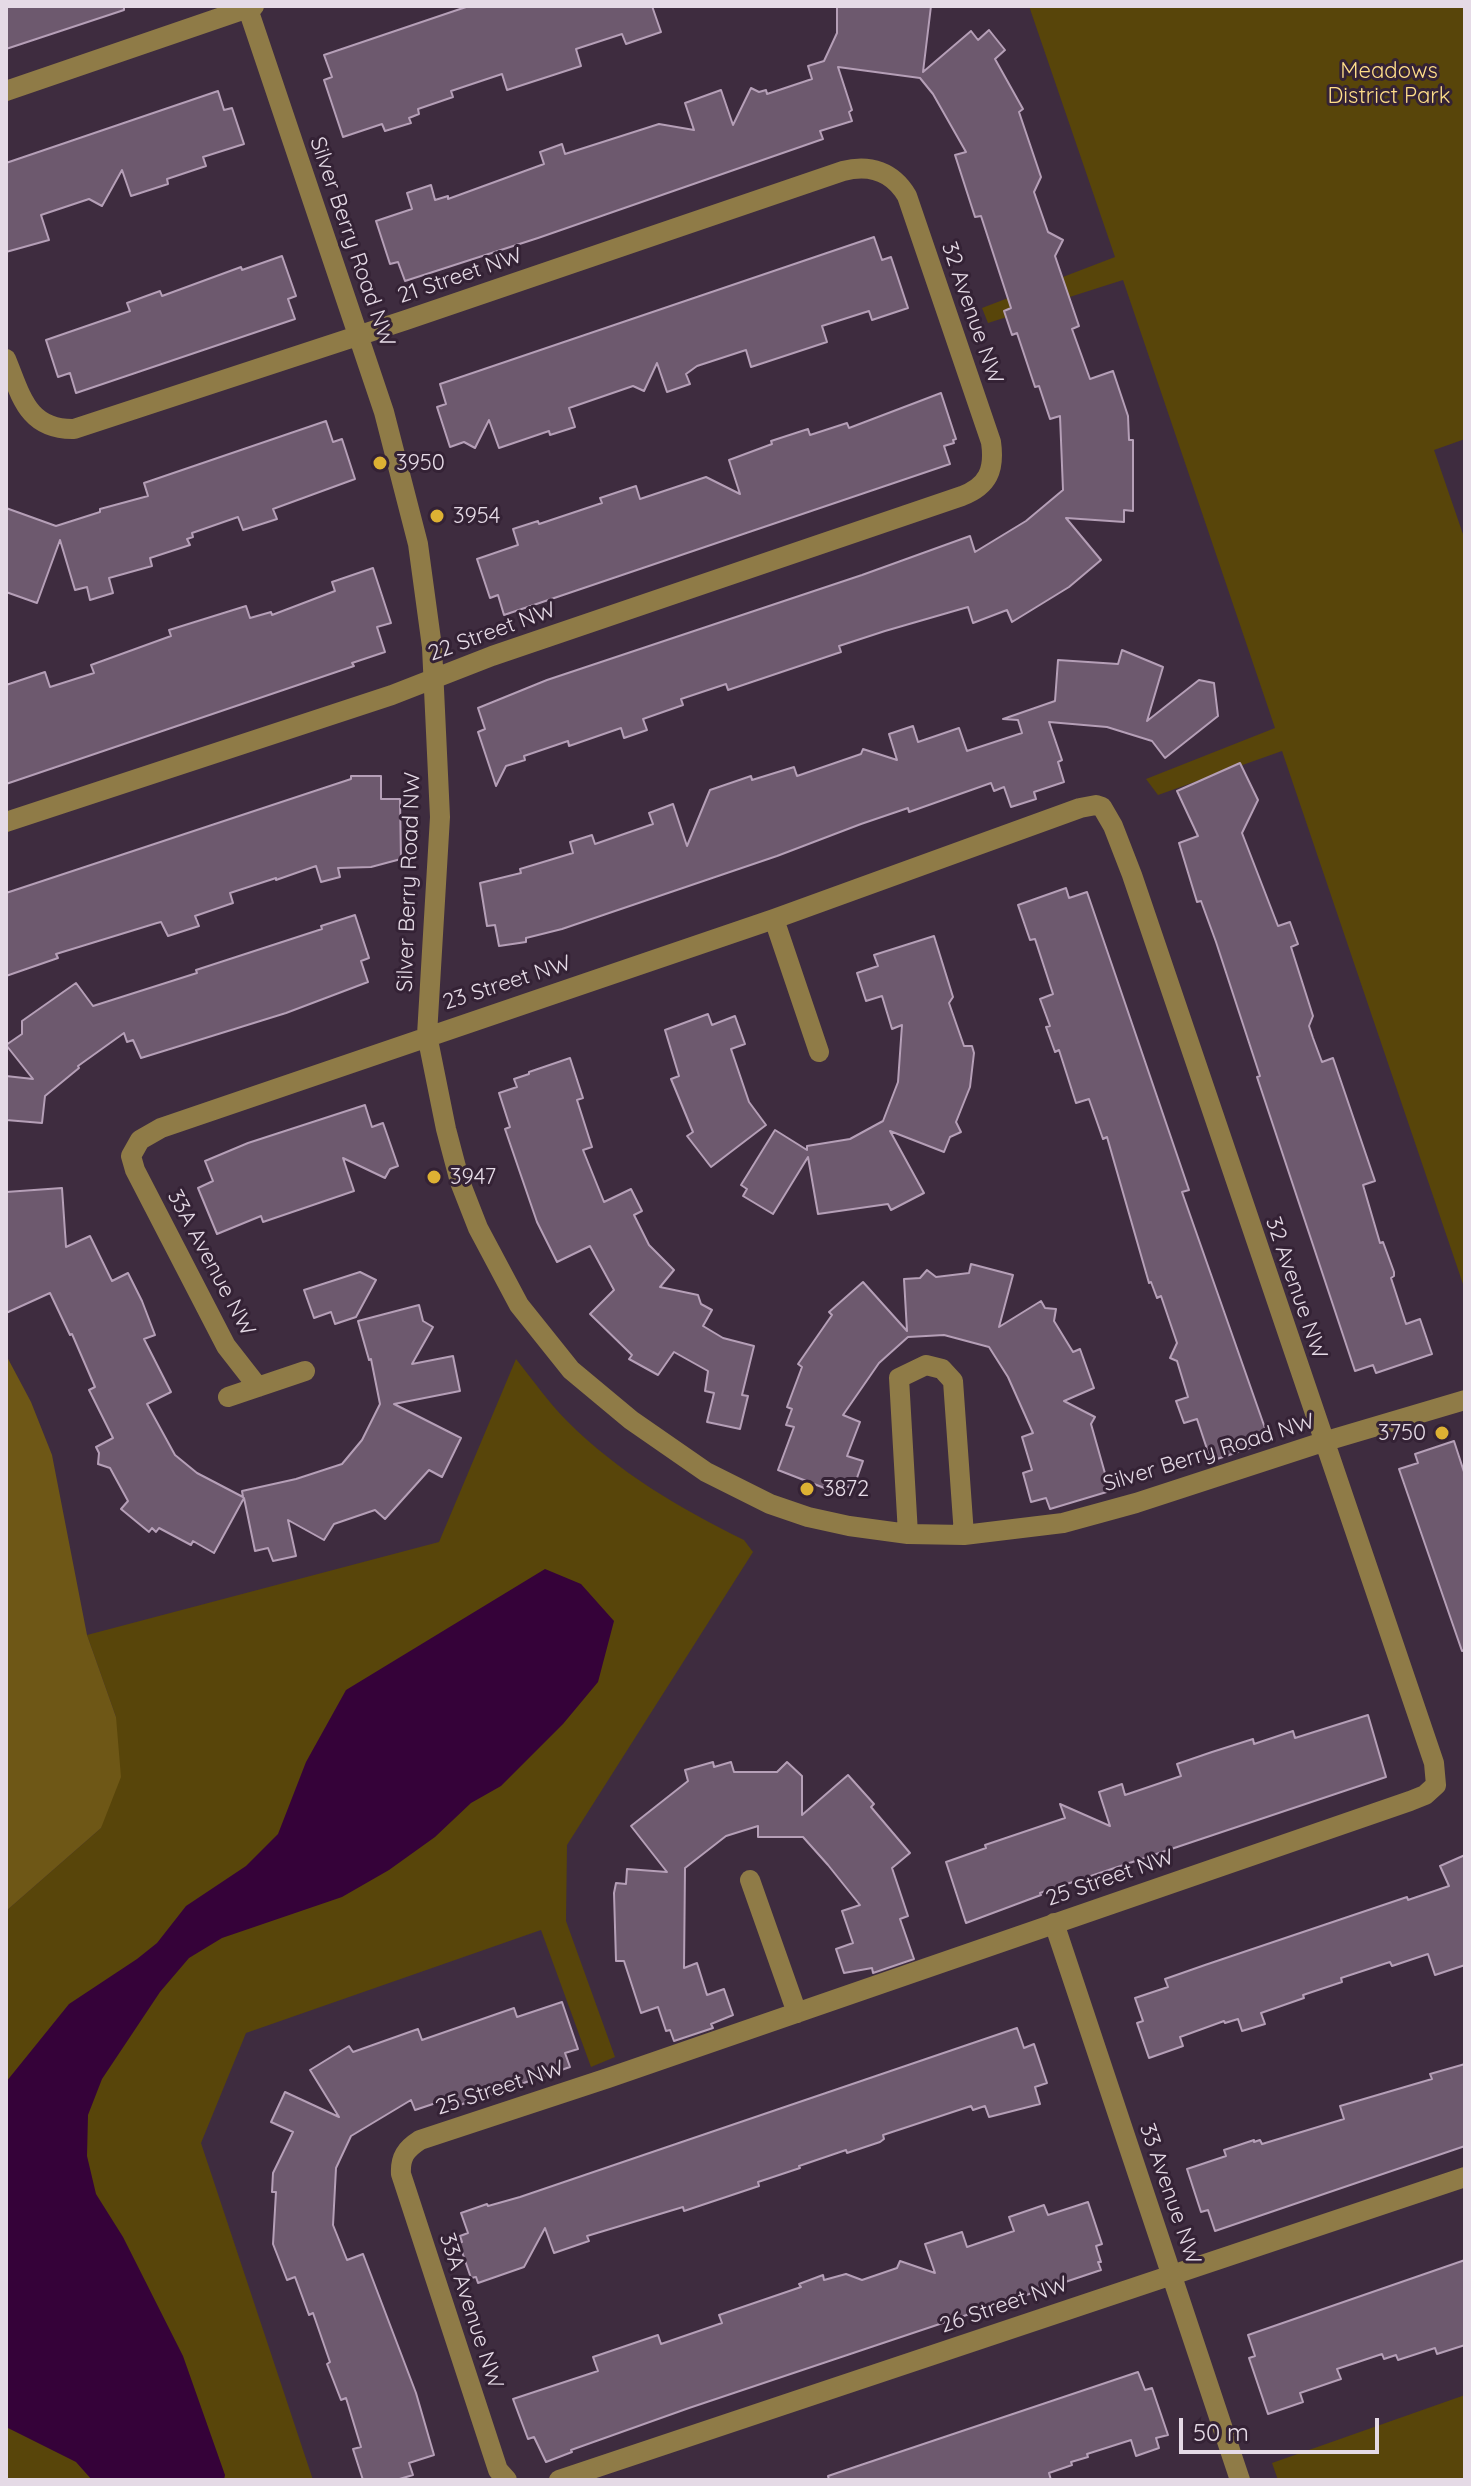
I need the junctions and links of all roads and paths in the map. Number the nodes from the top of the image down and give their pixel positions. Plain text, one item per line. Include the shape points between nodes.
1 (249, 7) edge
2 (6, 91) edge
3 (885, 173) joint
4 (358, 335) junction
5 (6, 359) edge
6 (988, 477) joint
7 (434, 678) junction
8 (1104, 808) joint
9 (6, 822) edge
10 (774, 919) junction
11 (427, 1035) junction
12 (819, 1052) dead end
13 (131, 1156) joint
14 (305, 1371) dead end
15 (258, 1387) junction
16 (228, 1397) dead end
17 (1465, 1400) edge
18 (1323, 1442) junction
19 (908, 1534) junction
20 (964, 1535) junction
21 (1436, 1785) joint
22 (750, 1880) dead end
23 (1054, 1923) junction
24 (797, 2013) junction
25 (404, 2154) joint
26 (1465, 2177) edge
27 (1172, 2275) junction
28 (507, 2480) edge
29 (559, 2480) edge
30 (1240, 2480) edge

1 - 2 street
1 - 4 street, Silver Berry Road NW
3 - 4 street, 21 Street NW via 864,167 843,171
3 - 6 street, 32 Avenue NW via 907,196 956,338 991,442
4 - 5 street, 21 Street NW via 74,429 49,427 29,410
4 - 7 street, Silver Berry Road NW via 408,500 426,590
6 - 7 street, 22 Street NW via 962,496
7 - 9 street, 22 Street NW
7 - 11 street, Silver Berry Road NW via 440,817
8 - 10 street, 23 Street NW via 1088,806
8 - 18 street, 32 Avenue NW via 1132,875
10 - 11 street, 23 Street NW
10 - 12 street
11 - 13 street, 23 Street NW via 161,1128 140,1140
11 - 19 street, Silver Berry Road NW via 457,1169 478,1228 519,1305 571,1370 693,1464 744,1491 808,1517
13 - 15 street, 33A Avenue NW via 226,1346
14 - 15 street
15 - 16 street
17 - 18 street, Silver Berry Road NW
18 - 20 street, Silver Berry Road NW via 1063,1523
18 - 21 street, 32 Avenue NW via 1434,1763
19 - 20 street, Silver Berry Road NW
19 - 20 street via 899,1378 926,1365 942,1369 953,1381
21 - 23 street, 25 Street NW via 1410,1801
22 - 24 street
23 - 24 street, 25 Street NW
23 - 27 street, 33 Avenue NW
24 - 25 street, 25 Street NW via 420,2140
25 - 28 street, 33A Avenue NW via 401,2174 498,2470
26 - 27 street, 26 Street NW
27 - 29 street, 26 Street NW
27 - 30 street, 33 Avenue NW

